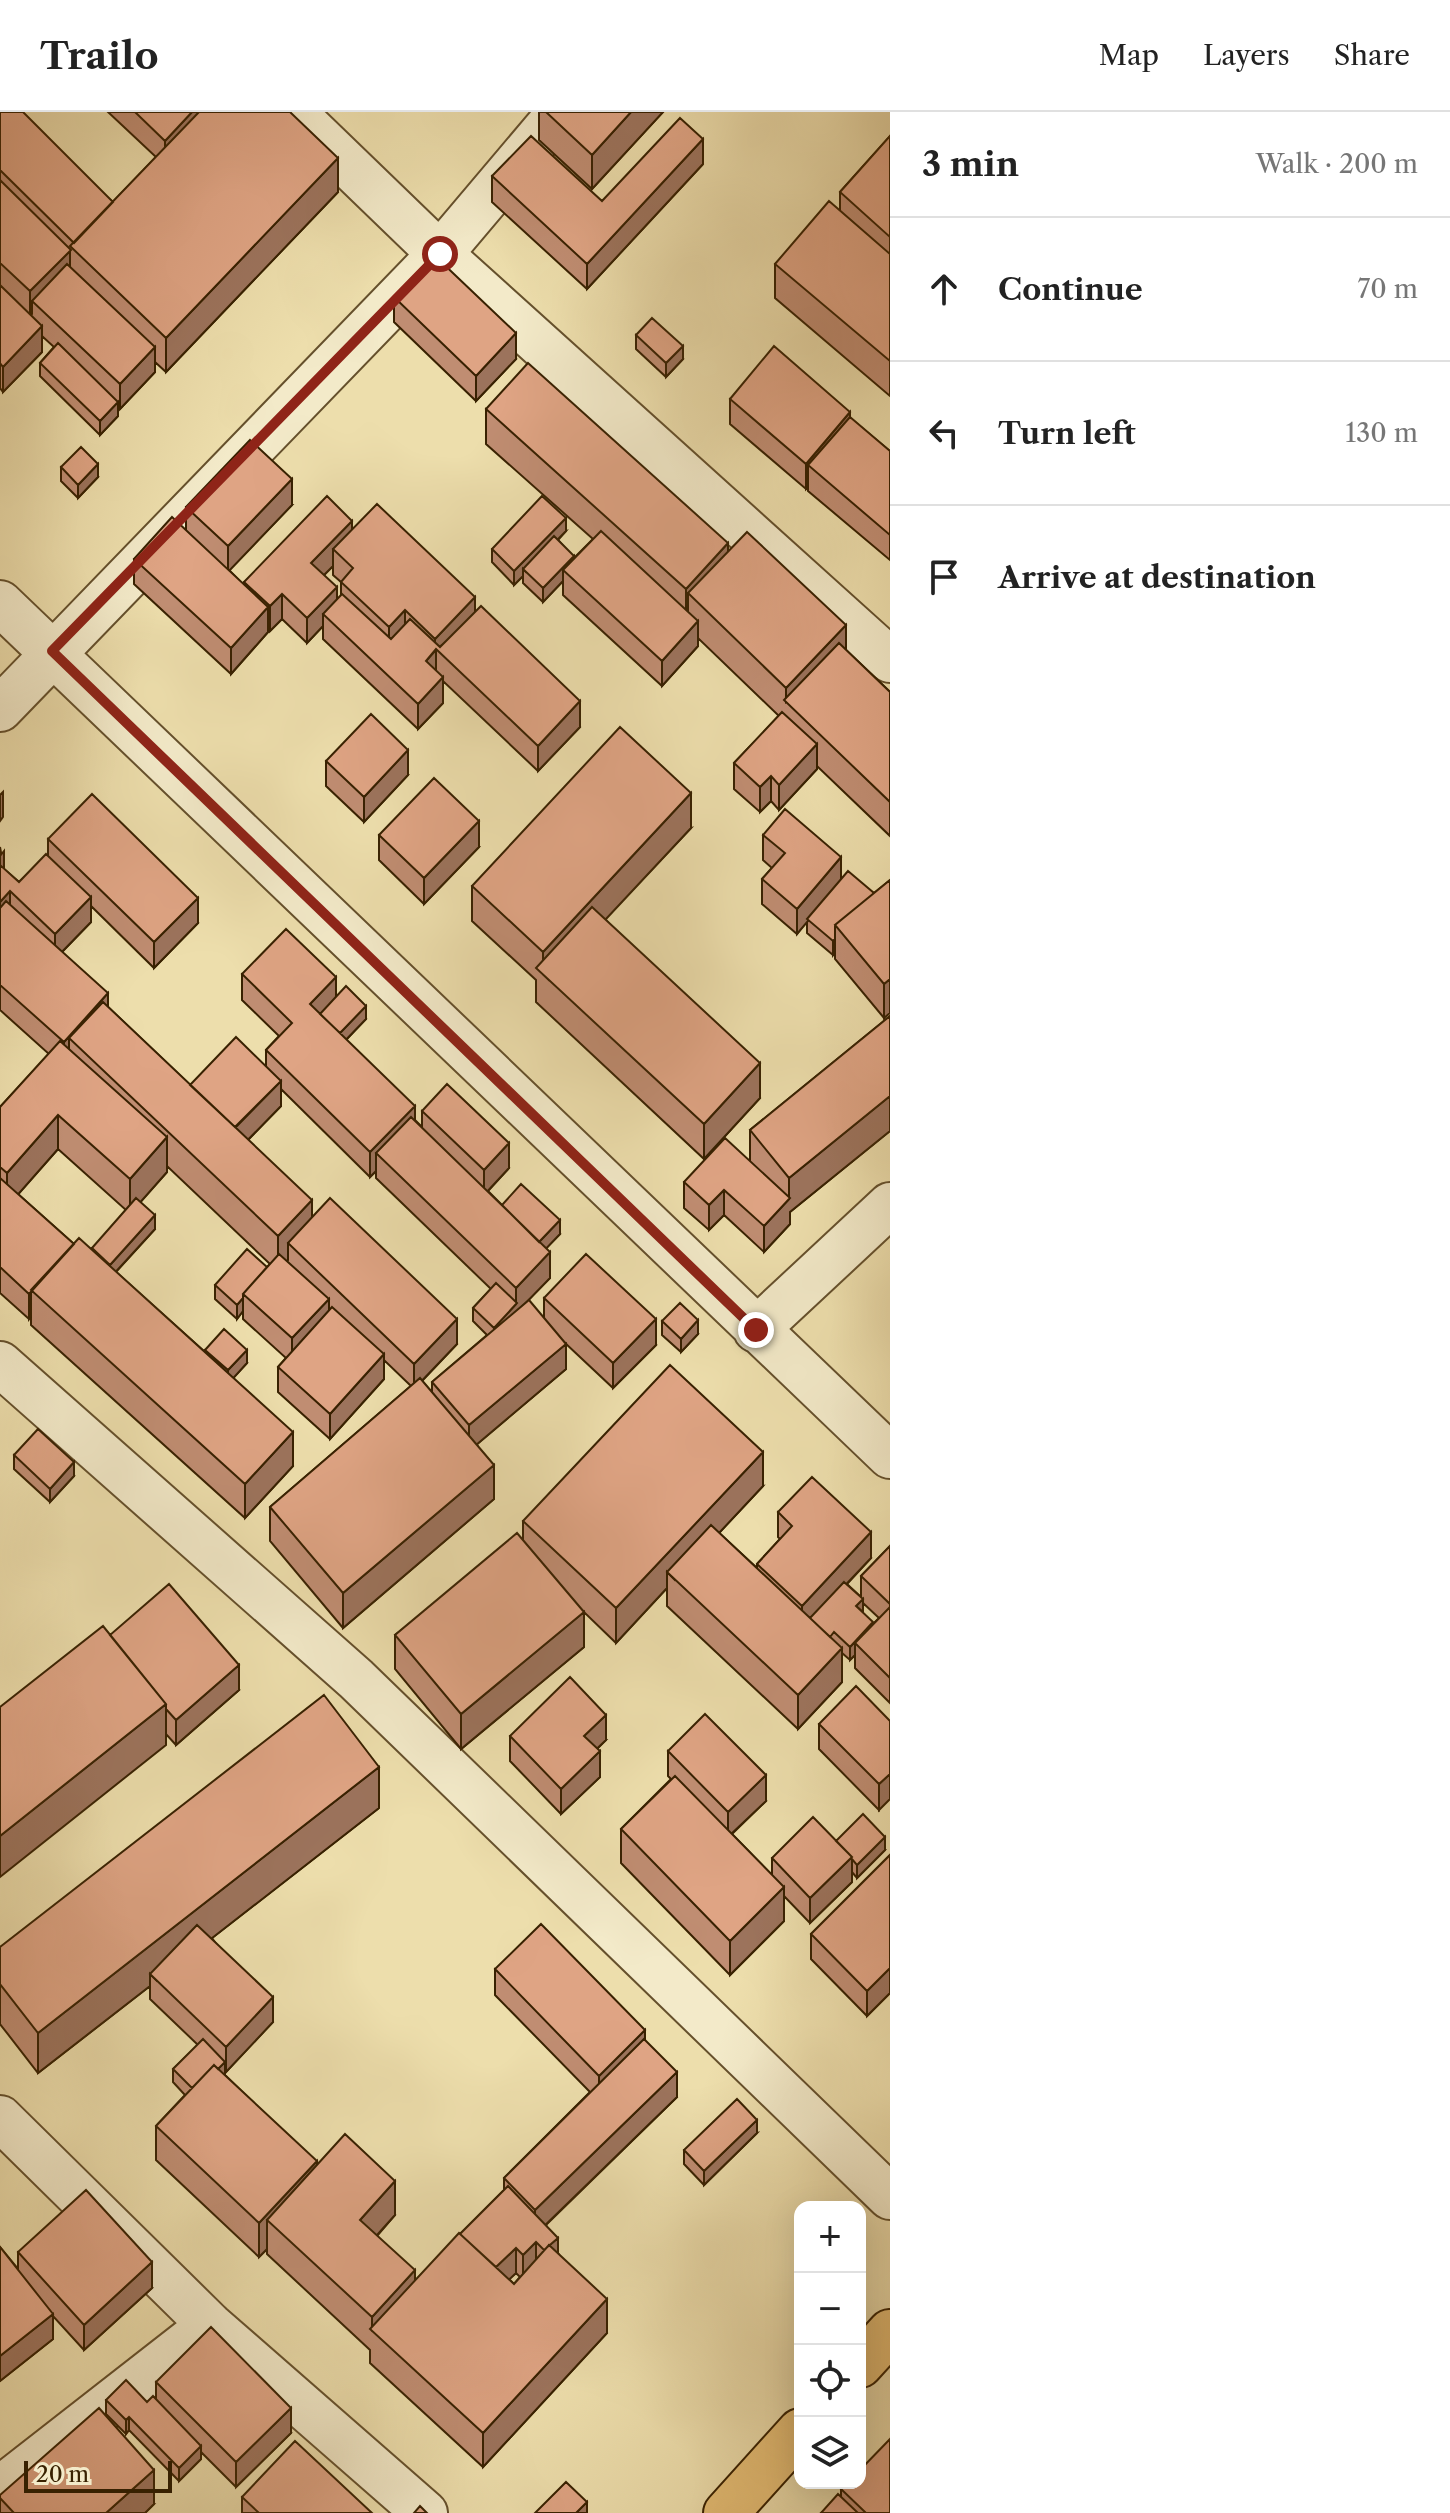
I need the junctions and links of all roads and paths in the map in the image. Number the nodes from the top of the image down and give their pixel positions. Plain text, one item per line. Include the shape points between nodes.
1 (293, 112) edge
2 (560, 112) edge
3 (440, 254) junction
4 (0, 603) edge
5 (52, 651) junction
6 (890, 660) edge
7 (0, 709) edge
8 (890, 1205) edge
9 (756, 1330) junction
10 (0, 1364) edge
11 (890, 1456) edge
12 (356, 1679) junction
13 (319, 1710) edge
14 (0, 2118) edge
15 (890, 2197) edge
16 (210, 2325) junction
17 (890, 2332) edge
18 (866, 2358) edge
19 (794, 2438) edge
20 (0, 2489) edge
21 (425, 2513) edge
22 (726, 2513) edge

1 - 3 street
2 - 3 street
3 - 5 street
3 - 6 street
4 - 5 street
5 - 7 street
5 - 9 street
8 - 9 street
9 - 11 street
10 - 12 street
12 - 13 street
12 - 15 street
14 - 16 street
16 - 20 street
16 - 21 street
17 - 18 main road
19 - 22 main road

